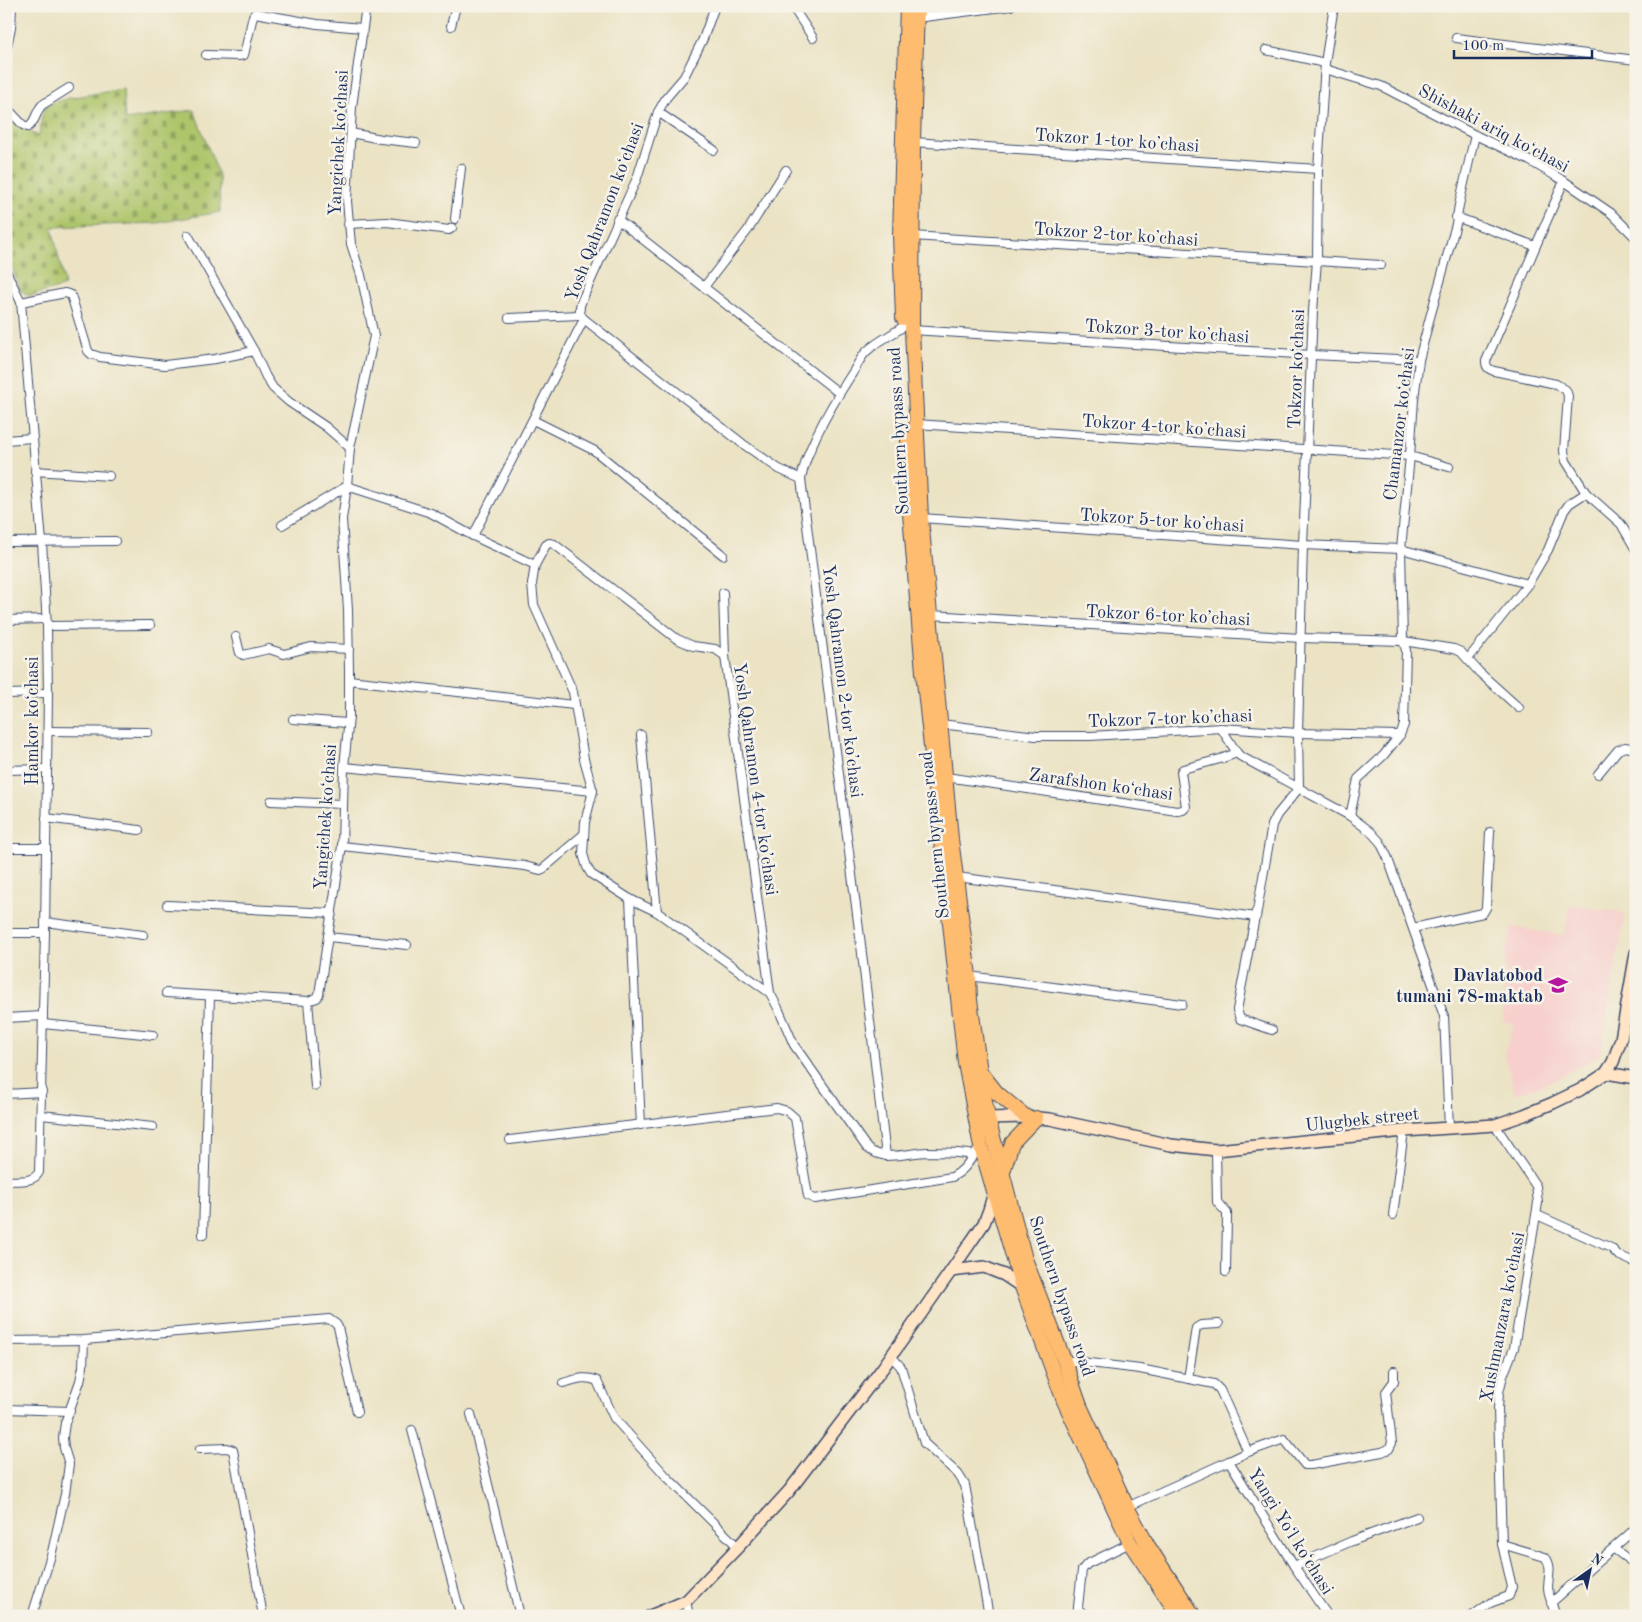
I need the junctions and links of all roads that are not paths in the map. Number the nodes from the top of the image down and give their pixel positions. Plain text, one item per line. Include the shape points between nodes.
1 (12, 6) edge
2 (366, 6) edge
3 (456, 6) edge
4 (715, 6) edge
5 (792, 6) edge
6 (907, 6) edge
7 (1011, 6) edge
8 (1334, 6) edge
9 (916, 12) edge
10 (451, 26) dead end
11 (362, 28) junction
12 (814, 38) dead end
13 (1456, 38) dead end
14 (6, 50) edge
15 (1266, 50) dead end
16 (206, 55) dead end
17 (1636, 60) edge
18 (1325, 66) junction
19 (69, 88) dead end
20 (6, 108) edge
21 (658, 112) junction
22 (351, 133) junction
23 (1475, 135) junction
24 (913, 142) junction
25 (416, 143) dead end
26 (714, 150) dead end
27 (461, 168) dead end
28 (1318, 169) junction
29 (786, 170) dead end
30 (1564, 181) junction
31 (1456, 217) junction
32 (455, 219) dead end
33 (617, 219) junction
34 (348, 224) junction
35 (452, 228) dead end
36 (188, 235) dead end
37 (912, 236) junction
38 (1636, 238) edge
39 (1535, 246) junction
40 (1317, 261) junction
41 (1382, 265) dead end
42 (6, 270) edge
43 (704, 287) junction
44 (21, 302) junction
45 (582, 317) junction
46 (509, 318) dead end
47 (908, 328) junction
48 (254, 351) junction
49 (1312, 355) junction
50 (1419, 360) junction
51 (839, 393) junction
52 (533, 420) junction
53 (916, 424) junction
54 (32, 438) junction
55 (6, 440) edge
56 (350, 448) junction
57 (1308, 451) junction
58 (1410, 456) junction
59 (1449, 467) dead end
60 (35, 471) junction
61 (109, 476) dead end
62 (801, 479) junction
63 (347, 486) junction
64 (1586, 493) junction
65 (921, 518) junction
66 (282, 525) dead end
67 (473, 536) junction
68 (115, 541) dead end
69 (6, 542) edge
70 (42, 542) junction
71 (1304, 545) junction
72 (1401, 549) junction
73 (1636, 550) edge
74 (723, 555) dead end
75 (535, 565) junction
76 (1528, 584) junction
77 (723, 593) dead end
78 (931, 615) junction
79 (6, 620) edge
80 (46, 623) junction
81 (150, 625) dead end
82 (236, 638) dead end
83 (1301, 638) junction
84 (1403, 641) junction
85 (349, 649) junction
86 (725, 656) junction
87 (1468, 659) junction
88 (349, 680) junction
89 (48, 693) junction
90 (6, 694) edge
91 (574, 705) junction
92 (1519, 708) dead end
93 (294, 719) dead end
94 (348, 723) junction
95 (941, 724) junction
96 (1220, 728) junction
97 (48, 730) junction
98 (148, 732) dead end
99 (1298, 733) junction
100 (641, 735) dead end
101 (1400, 735) junction
102 (1636, 749) edge
103 (1237, 753) junction
104 (344, 767) junction
105 (47, 769) junction
106 (6, 770) edge
107 (1598, 774) dead end
108 (946, 777) junction
109 (1299, 788) junction
110 (593, 792) junction
111 (271, 801) dead end
112 (342, 804) junction
113 (1350, 816) junction
114 (46, 818) junction
115 (139, 830) dead end
116 (1490, 832) dead end
117 (584, 834) junction
118 (342, 846) junction
119 (6, 848) edge
120 (46, 848) junction
121 (956, 877) junction
122 (630, 899) junction
123 (167, 905) dead end
124 (658, 912) junction
125 (332, 913) junction
126 (1256, 917) junction
127 (45, 922) junction
128 (1413, 928) junction
129 (45, 932) junction
130 (6, 933) edge
131 (143, 936) dead end
132 (328, 938) junction
133 (407, 945) dead end
134 (1636, 953) edge
135 (969, 976) junction
136 (166, 993) dead end
137 (770, 993) junction
138 (210, 996) junction
139 (308, 1001) junction
140 (1182, 1004) dead end
141 (6, 1018) edge
142 (43, 1020) junction
143 (1272, 1030) dead end
144 (153, 1036) dead end
145 (980, 1072) junction
146 (1606, 1073) junction
147 (1636, 1078) edge
148 (315, 1086) dead end
149 (42, 1092) junction
150 (6, 1094) edge
151 (41, 1115) junction
152 (1031, 1117) junction
153 (988, 1118) junction
154 (641, 1125) junction
155 (1495, 1125) junction
156 (153, 1128) dead end
157 (1449, 1128) junction
158 (1404, 1131) junction
159 (510, 1140) dead end
160 (1216, 1150) junction
161 (977, 1151) junction
162 (886, 1156) junction
163 (1002, 1172) junction
164 (6, 1181) edge
165 (994, 1192) junction
166 (1393, 1215) dead end
167 (1537, 1215) junction
168 (203, 1235) dead end
169 (1636, 1263) edge
170 (951, 1271) junction
171 (1226, 1272) dead end
172 (1022, 1287) junction
173 (1218, 1324) dead end
174 (84, 1340) junction
175 (6, 1341) edge
176 (891, 1356) junction
177 (1064, 1360) junction
178 (1394, 1371) dead end
179 (1188, 1379) junction
180 (563, 1383) dead end
181 (6, 1409) edge
182 (70, 1411) junction
183 (357, 1412) dead end
184 (471, 1414) dead end
185 (412, 1430) dead end
186 (200, 1450) dead end
187 (1248, 1452) junction
188 (1229, 1461) junction
189 (1127, 1507) junction
190 (1417, 1517) dead end
191 (1636, 1528) edge
192 (1130, 1543) junction
193 (1502, 1544) junction
194 (738, 1547) junction
195 (1614, 1549) junction
196 (1636, 1565) edge
197 (1294, 1566) junction
198 (686, 1601) junction
199 (1551, 1603) junction
200 (1078, 1612) edge
201 (32, 1616) edge
202 (263, 1616) edge
203 (461, 1616) edge
204 (520, 1616) edge
205 (650, 1616) edge
206 (689, 1616) edge
207 (989, 1616) edge
208 (1086, 1616) edge
209 (1178, 1616) edge
210 (1194, 1616) edge
211 (1328, 1616) edge
212 (1472, 1616) edge
213 (1556, 1616) edge

1 - 14 street
2 - 11 street, Yangichek koʻchasi
3 - 10 street
4 - 21 street, Yosh Qahramon koʻchasi via 684,76
5 - 12 street
6 - 47 highway, Southern bypass road via 900,234
7 - 9 street
8 - 18 street, Tokzor koʻchasi
9 - 24 highway, Southern bypass road
11 - 16 street via 255,13 244,55
11 - 22 street, Yangichek koʻchasi
13 - 17 street
15 - 18 street, Shishaki ariq koʻchasi
18 - 23 street, Shishaki ariq koʻchasi via 1381,86
18 - 28 street, Tokzor koʻchasi
19 - 20 street via 38,108 28,127
21 - 26 street
21 - 33 street, Yosh Qahramon koʻchasi via 637,178
22 - 25 street
22 - 34 street, Yangichek koʻchasi
23 - 30 street, Shishaki ariq koʻchasi
23 - 31 street, Chamanzor koʻchasi
24 - 28 street, Tokzor 1-tor koʼchasi
24 - 37 highway, Southern bypass road
27 - 32 street
28 - 40 street, Tokzor koʻchasi
29 - 43 street via 748,230
30 - 38 street, Shishaki ariq koʻchasi via 1611,213
30 - 39 street
31 - 39 street
31 - 50 street, Chamanzor koʻchasi
33 - 43 street
33 - 45 street, Yosh Qahramon koʻchasi via 582,300 579,309
34 - 35 street via 387,222
34 - 56 street, Yangichek koʻchasi via 374,336
36 - 48 street
37 - 40 street, Tokzor 2-tor koʼchasi
37 - 47 highway, Southern bypass road
39 - 64 street via 1486,366 1494,371 1556,384 1566,390 1564,451 1566,461
40 - 41 street, Tokzor 2-tor koʼchasi
40 - 49 street, Tokzor koʻchasi
42 - 44 street, Hamkor koʻchasi
43 - 51 street
44 - 48 street via 69,293 88,351 100,357 165,365
44 - 54 street, Hamkor koʻchasi
45 - 46 street
45 - 52 street, Yosh Qahramon koʻchasi
45 - 62 street via 743,444 780,470
47 - 49 street, Tokzor 3-tor koʼchasi
47 - 51 street via 883,338 864,354
47 - 53 highway, Southern bypass road
47 - 161 highway, Southern bypass road via 910,513 923,672
48 - 56 street via 273,388
49 - 50 street, Tokzor 3-tor koʼchasi
49 - 57 street, Tokzor koʻchasi
50 - 58 street, Chamanzor koʻchasi
51 - 62 street via 811,448
52 - 67 street, Yosh Qahramon koʻchasi
52 - 74 street via 595,451
53 - 57 street, Tokzor 4-tor koʼchasi
53 - 65 highway, Southern bypass road
54 - 55 street
54 - 60 street, Hamkor koʻchasi
56 - 63 street, Yangichek koʻchasi
57 - 58 street, Tokzor 4-tor koʼchasi
57 - 71 street, Tokzor koʻchasi
58 - 59 street, Tokzor 4-tor koʼchasi
58 - 72 street, Chamanzor koʻchasi
60 - 61 street
60 - 70 street, Hamkor koʻchasi
62 - 162 street, Yosh Qahramon 2-tor koʼchasi
63 - 66 street
63 - 67 street via 431,513
63 - 85 street, Yangichek koʻchasi via 342,519
64 - 73 street via 1621,524
64 - 76 street via 1564,511 1548,550
65 - 71 street, Tokzor 5-tor koʼchasi
65 - 78 highway, Southern bypass road
67 - 75 street
68 - 70 street
69 - 70 street
70 - 80 street, Hamkor koʻchasi
71 - 72 street, Tokzor 5-tor koʼchasi
71 - 83 street, Tokzor koʻchasi
72 - 76 street
72 - 84 street, Chamanzor koʻchasi
75 - 86 street, Yosh Qahramon 4-tor koʼchasi via 546,545 554,544 677,638 693,646 715,649
75 - 91 street via 532,584 534,605 565,672
76 - 87 street
77 - 86 street
78 - 83 street, Tokzor 6-tor koʼchasi
78 - 95 highway, Southern bypass road
79 - 80 street
80 - 81 street
80 - 89 street, Hamkor koʻchasi
82 - 85 street via 240,653 244,655 269,650 284,654 311,647
83 - 84 street, Tokzor 6-tor koʼchasi
83 - 99 street, Tokzor koʻchasi
84 - 87 street via 1454,649
84 - 101 street, Chamanzor koʻchasi via 1406,650 1405,717
85 - 88 street, Yangichek koʻchasi
86 - 137 street, Yosh Qahramon 4-tor koʼchasi
87 - 92 street
88 - 91 street
88 - 94 street, Yangichek koʻchasi
89 - 90 street
89 - 97 street, Hamkor koʻchasi
91 - 110 street
93 - 94 street
94 - 104 street, Yangichek koʻchasi
95 - 96 street, Tokzor 7-tor koʼchasi via 1036,736
95 - 108 highway, Southern bypass road
96 - 99 street, Tokzor 7-tor koʼchasi
96 - 103 street
97 - 98 street
97 - 105 street, Hamkor koʻchasi
99 - 101 street, Tokzor 7-tor koʼchasi
99 - 109 street
100 - 124 street
101 - 113 street, Chamanzor koʻchasi via 1358,779
102 - 107 street via 1625,747 1618,750
103 - 108 street, Zarafshon koʻchasi via 1183,769 1186,807 1178,811
103 - 109 street
104 - 110 street
104 - 112 street, Yangichek koʻchasi
105 - 106 street
105 - 114 street, Hamkor koʻchasi
108 - 121 highway, Southern bypass road
109 - 113 street
109 - 126 street via 1272,825
110 - 117 street
111 - 112 street
112 - 118 street, Yangichek koʻchasi
113 - 128 street via 1380,842
114 - 115 street
114 - 120 street, Hamkor koʻchasi
116 - 128 street via 1485,911
117 - 118 street via 540,870
117 - 122 street via 583,854 591,874
118 - 125 street, Yangichek koʻchasi
119 - 120 street
120 - 127 street, Hamkor koʻchasi
121 - 126 street
121 - 135 highway, Southern bypass road
122 - 124 street
122 - 154 street
123 - 125 street
124 - 137 street
125 - 132 street, Yangichek koʻchasi
126 - 143 street via 1238,1010 1240,1019
127 - 129 street, Hamkor koʻchasi
127 - 131 street
128 - 157 street via 1444,1016
129 - 130 street
129 - 142 street, Hamkor koʻchasi
132 - 133 street
132 - 139 street, Yangichek koʻchasi via 319,994
134 - 146 street, Ulugbek street via 1622,1039
135 - 140 street
135 - 145 highway, Southern bypass road
136 - 138 street
137 - 162 street via 794,1045 867,1148
138 - 139 street
138 - 168 street
139 - 148 street
141 - 142 street
142 - 144 street
142 - 149 street, Hamkor koʻchasi
145 - 152 highway via 997,1093
145 - 153 highway, Southern bypass road
146 - 147 street
146 - 155 street, Ulugbek street via 1553,1104
149 - 150 street
149 - 151 street, Hamkor koʻchasi
151 - 156 street
151 - 164 street, Hamkor koʻchasi via 37,1176
152 - 153 street, Ulugbek street
152 - 160 street, Ulugbek street via 1171,1145
152 - 163 highway via 1012,1143
153 - 163 highway, Southern bypass road
154 - 159 street
154 - 161 street via 770,1109 787,1110 795,1118 808,1196 815,1199 952,1177 966,1167
155 - 157 street, Ulugbek street
155 - 167 street, Xushmanzara koʻchasi via 1536,1186
157 - 158 street, Ulugbek street
158 - 160 street, Ulugbek street
158 - 166 street
160 - 171 street via 1217,1202 1227,1213
161 - 162 street
161 - 165 highway, Southern bypass road
163 - 177 highway, Southern bypass road via 1025,1259
165 - 170 street via 984,1223
165 - 172 highway, Southern bypass road
167 - 169 street, Xushmanzara koʻchasi via 1611,1248
167 - 193 street, Xushmanzara koʻchasi via 1514,1348 1503,1376 1499,1400
170 - 172 street via 984,1267 1004,1274
170 - 176 street
172 - 192 highway, Southern bypass road via 1064,1401
173 - 179 street via 1196,1328
174 - 175 street
174 - 182 street via 83,1367
174 - 183 street via 329,1320 338,1327
176 - 194 street via 789,1491
176 - 207 street via 901,1367 924,1443 958,1474 965,1485
177 - 179 street via 1140,1369
177 - 189 highway, Southern bypass road via 1080,1406
178 - 187 street, Yangi Yoʻl koʻchasi via 1394,1381 1386,1392 1392,1443 1389,1449 1311,1465 1305,1465 1284,1439
179 - 187 street via 1218,1387
180 - 194 street via 583,1378 597,1381 614,1418 666,1476
181 - 182 street
182 - 201 street via 63,1437 69,1464 65,1494 52,1552
184 - 204 street
185 - 203 street
186 - 202 street via 233,1450
187 - 188 street, Yangi Yoʻl koʻchasi
188 - 189 street, Yangi Yoʻl koʻchasi
188 - 197 street, Yangi Yoʻl koʻchasi
189 - 210 highway, Southern bypass road via 1148,1546
190 - 197 street
191 - 195 street
192 - 200 street via 1084,1567
192 - 209 highway, Southern bypass road
193 - 199 street via 1549,1561
193 - 212 street, Xushmanzara koʻchasi via 1511,1593
194 - 198 street
195 - 196 street
195 - 199 street
197 - 211 street, Yangi Yoʻl koʻchasi
198 - 205 street
198 - 206 street
199 - 213 street
200 - 208 street

